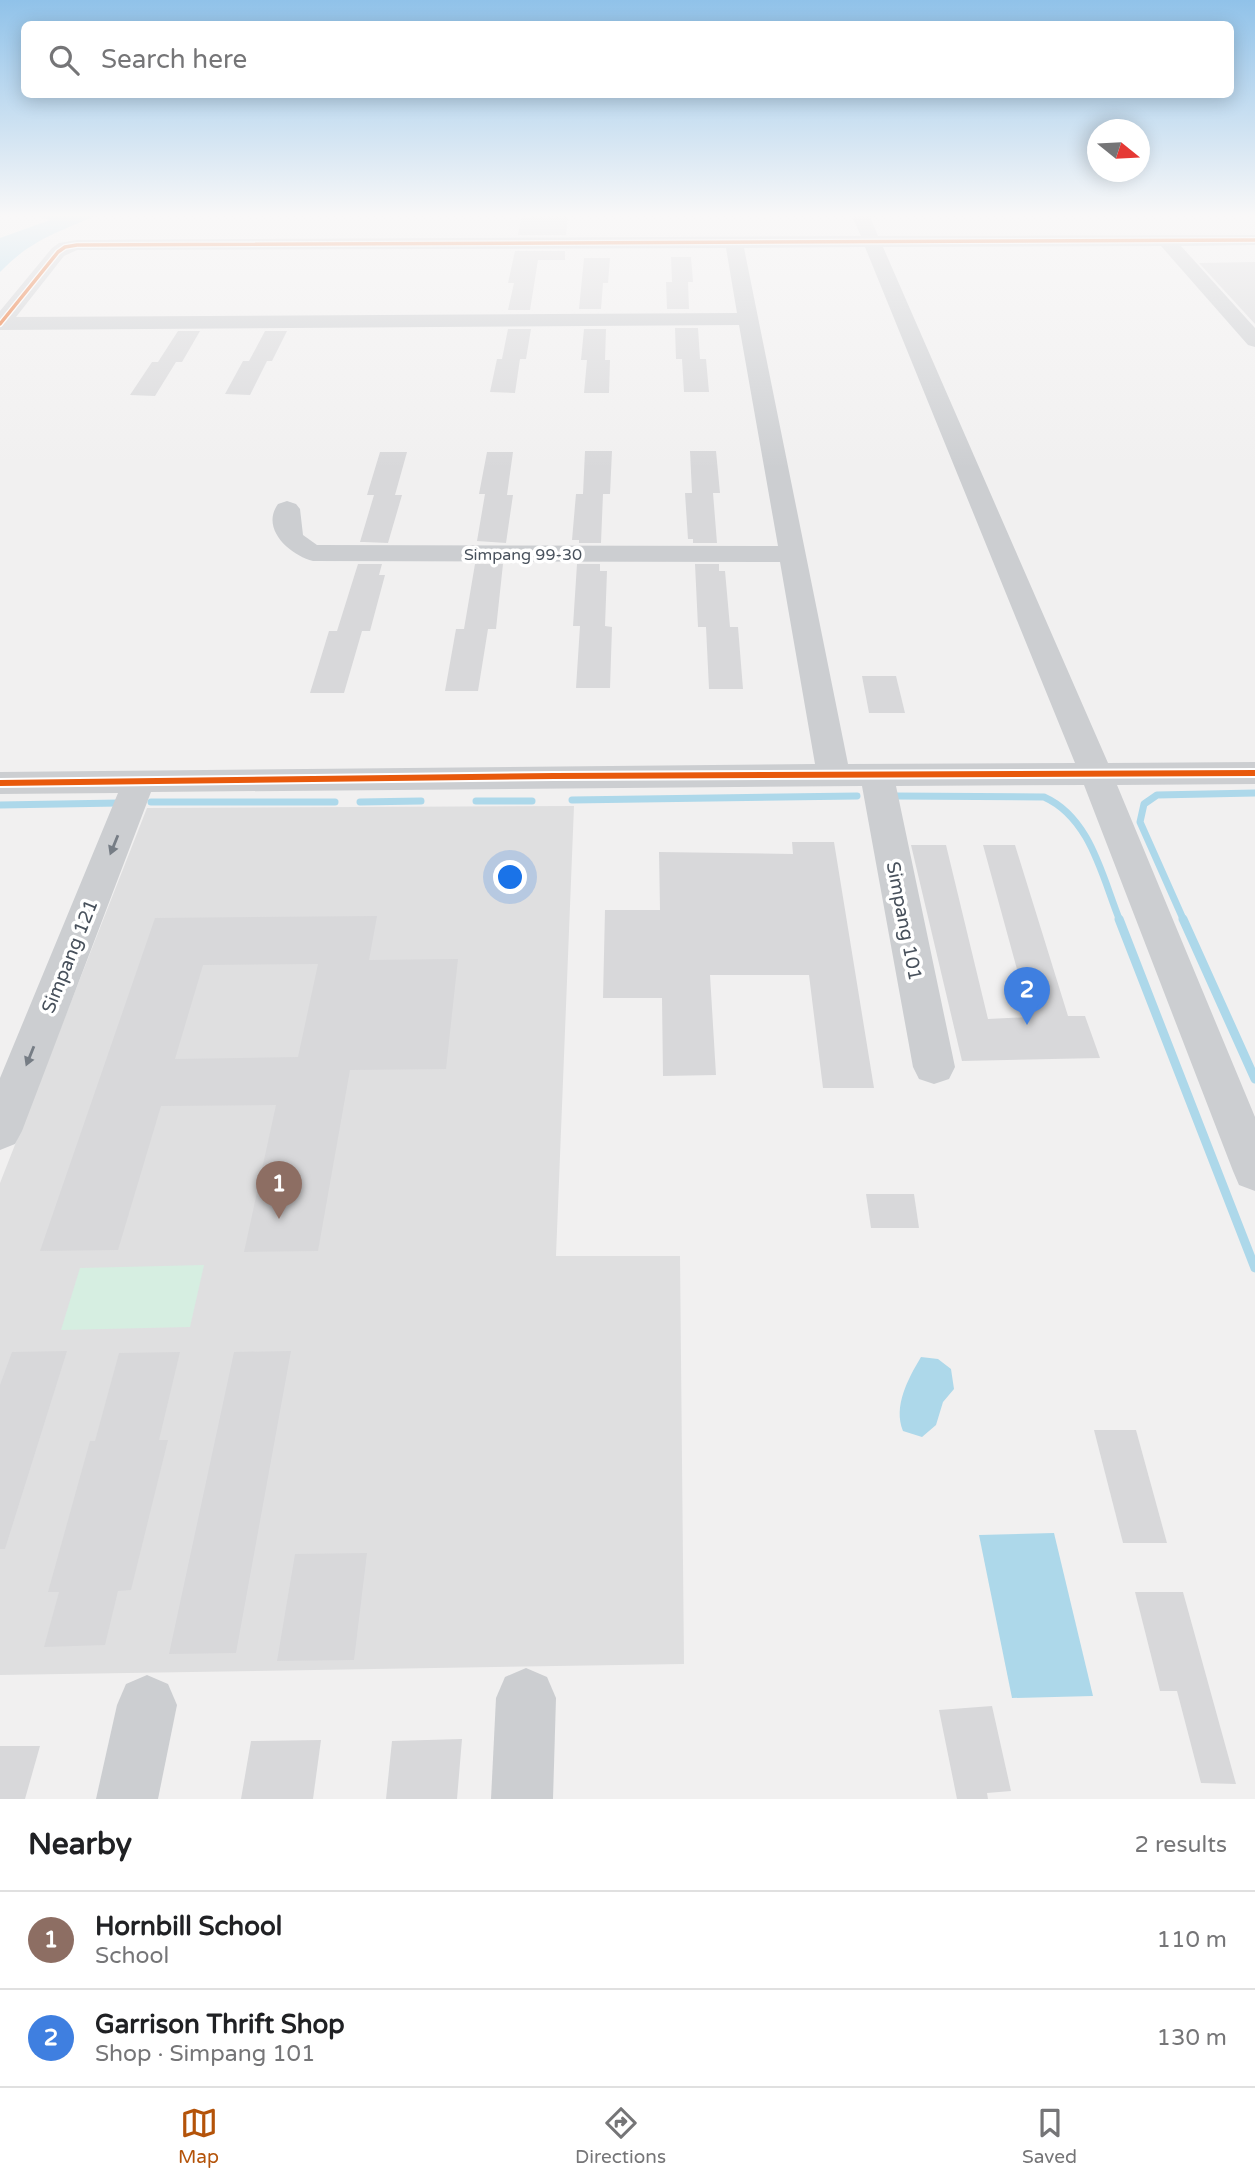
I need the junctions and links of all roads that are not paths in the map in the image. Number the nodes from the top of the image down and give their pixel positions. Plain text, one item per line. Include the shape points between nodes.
1 (21, 300) edge
2 (745, 300) edge
3 (896, 300) edge
4 (1216, 300) edge
5 (749, 319) junction
6 (1, 324) edge
7 (1255, 341) edge
8 (287, 509) dead end
9 (792, 554) junction
10 (1255, 773) edge
11 (1096, 774) junction
12 (834, 776) junction
13 (877, 776) junction
14 (139, 782) junction
15 (0, 783) edge
16 (934, 1067) dead end
17 (0, 1131) edge
18 (1255, 1171) edge
19 (526, 1698) dead end
20 (147, 1705) dead end
21 (127, 1799) edge
22 (522, 1799) edge

1 - 6 street
2 - 5 street
3 - 11 street
4 - 7 street
5 - 6 street
5 - 9 street
8 - 9 street, Simpang 99-30 via 290,539 313,553
9 - 12 street
10 - 11 street
11 - 13 street
11 - 18 street
12 - 13 street
12 - 14 street
13 - 16 street, Simpang 101
14 - 15 street
14 -> 17 street, Simpang 121
19 - 22 street
20 - 21 street

